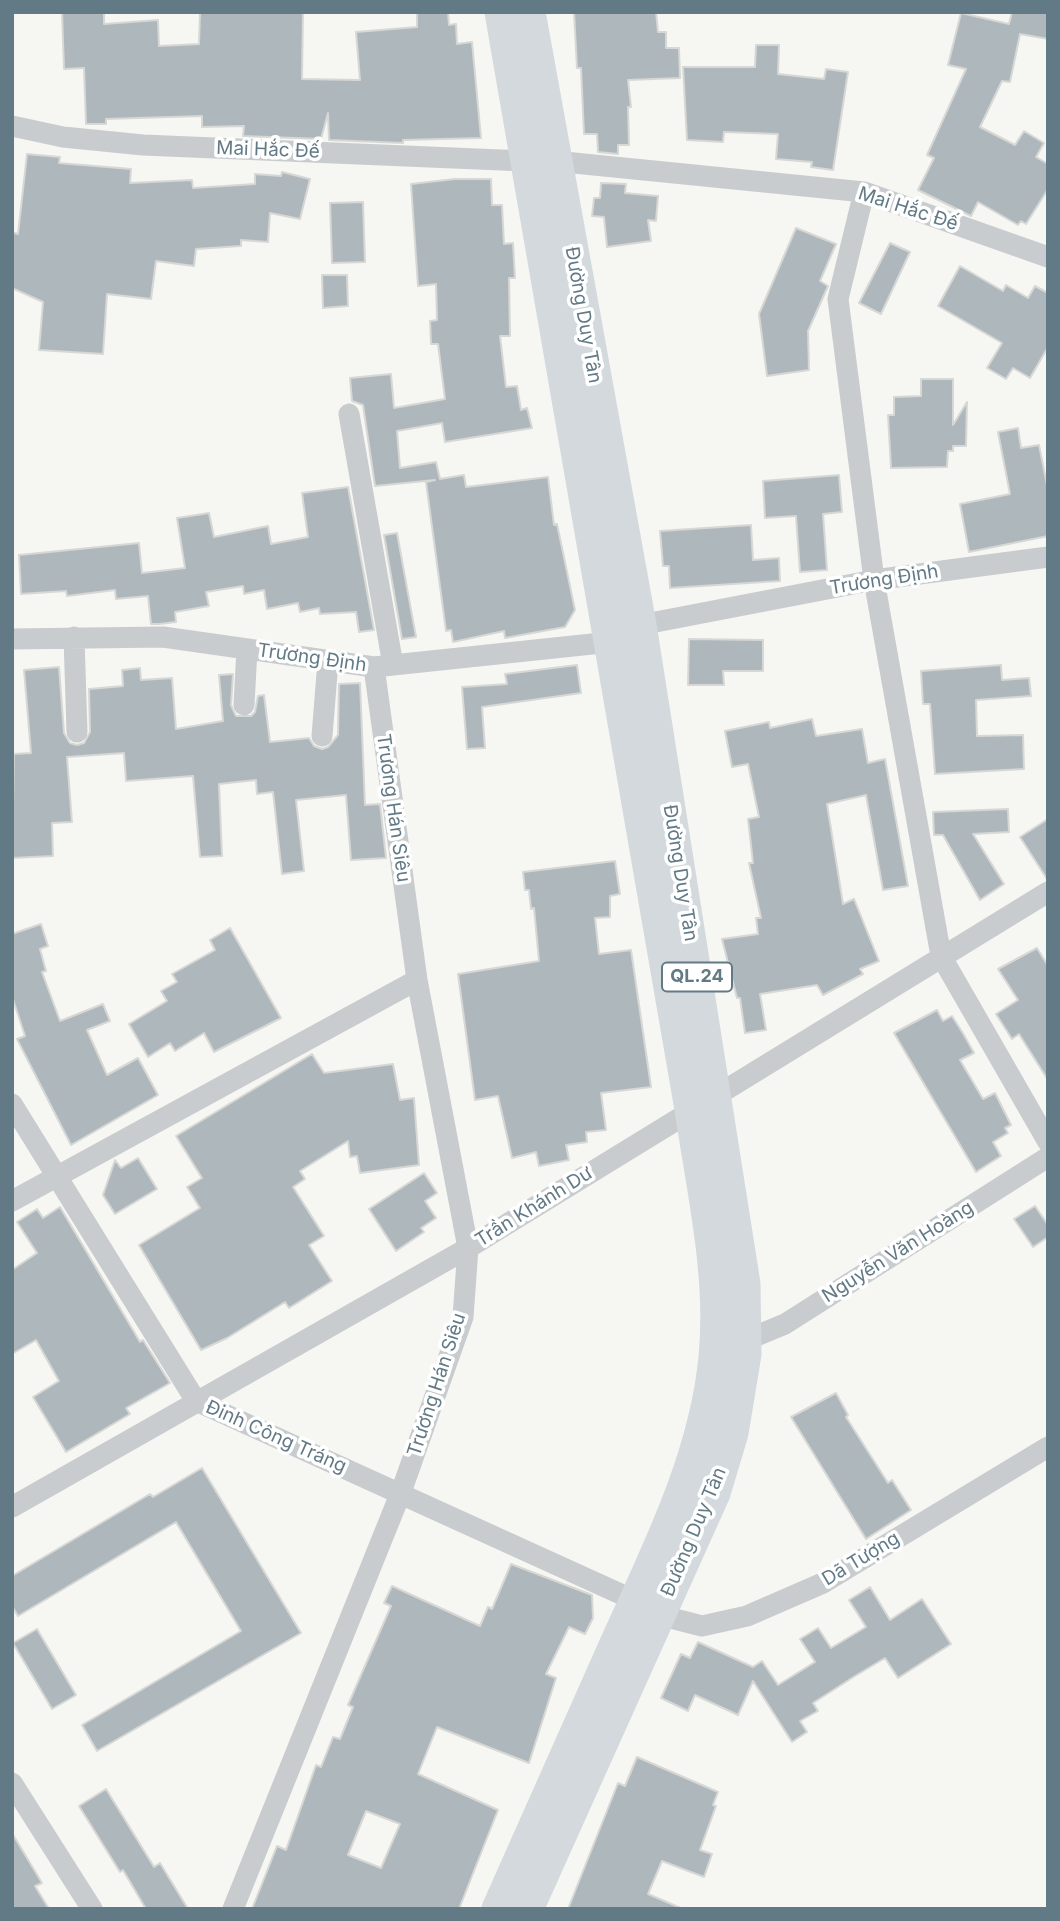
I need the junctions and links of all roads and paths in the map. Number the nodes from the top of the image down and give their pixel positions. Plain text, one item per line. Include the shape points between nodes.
1 (500, 12) edge
2 (529, 12) edge
3 (12, 127) edge
4 (540, 161) junction
5 (864, 192) junction
6 (1048, 257) edge
7 (349, 414) dead end
8 (1048, 557) edge
9 (874, 580) junction
10 (640, 625) junction
11 (74, 637) junction
12 (12, 639) edge
13 (611, 642) junction
14 (247, 649) junction
15 (328, 661) junction
16 (383, 666) junction
17 (244, 705) dead end
18 (77, 732) dead end
19 (322, 736) dead end
20 (1048, 892) edge
21 (941, 956) junction
22 (417, 981) junction
23 (703, 1102) junction
24 (12, 1104) edge
25 (1048, 1142) edge
26 (1048, 1157) edge
27 (56, 1175) junction
28 (12, 1201) edge
29 (468, 1248) junction
30 (744, 1341) junction
31 (196, 1401) junction
32 (1048, 1447) edge
33 (401, 1492) junction
34 (12, 1507) edge
35 (648, 1608) junction
36 (12, 1783) edge
37 (92, 1909) edge
38 (233, 1909) edge
39 (498, 1909) edge
40 (527, 1909) edge

1 - 4 main road, Đường Duy Tân / QL.24
2 - 4 main road, Đường Duy Tân / QL.24
3 - 4 street, Mai Hắc Đế via 143,145
4 - 5 street, Mai Hắc Đế
4 - 10 main road, Đường Duy Tân / QL.24
4 - 13 main road, Đường Duy Tân / QL.24
5 - 6 street, Mai Hắc Đế
5 - 9 street via 838,299
7 - 16 street, Trương Hán Siêu
8 - 9 street, Trương Định
9 - 10 street, Trương Định
9 - 21 street
10 - 23 main road, Đường Duy Tân / QL.24
11 - 12 street, Trương Định
11 - 14 street, Trương Định via 163,637
11 - 18 street
13 - 16 street, Trương Định
13 - 23 main road, Đường Duy Tân / QL.24
14 - 15 street, Trương Định
14 - 17 street
15 - 16 street, Trương Định
15 - 19 street
16 - 22 street, Trương Hán Siêu
20 - 21 street, Trần Khánh Dư
21 - 23 street, Trần Khánh Dư
21 - 25 street
22 - 27 street
22 - 29 street, Trương Hán Siêu
23 - 29 street, Trần Khánh Dư
23 - 30 main road, Đường Duy Tân / QL.24 via 744,1283
23 - 35 main road, Đường Duy Tân / QL.24 via 717,1288 715,1358 701,1430
24 - 27 street, Đinh Công Tráng
26 - 30 street, Nguyễn Văn Hoàng via 785,1324
27 - 28 street
27 - 31 street, Đinh Công Tráng
29 - 31 street, Trần Khánh Dư
29 - 33 street, Trương Hán Siêu via 463,1317
30 - 35 main road, Đường Duy Tân / QL.24 via 732,1433 714,1493
31 - 33 street, Đinh Công Tráng
31 - 34 street, Trần Khánh Dư
32 - 35 street, Dã Tượng via 823,1583 759,1611 702,1626
33 - 35 street, Đinh Công Tráng
33 - 38 street, Trương Hán Siêu
35 - 39 main road, Đường Duy Tân / QL.24
35 - 40 main road, Đường Duy Tân / QL.24
36 - 37 street

